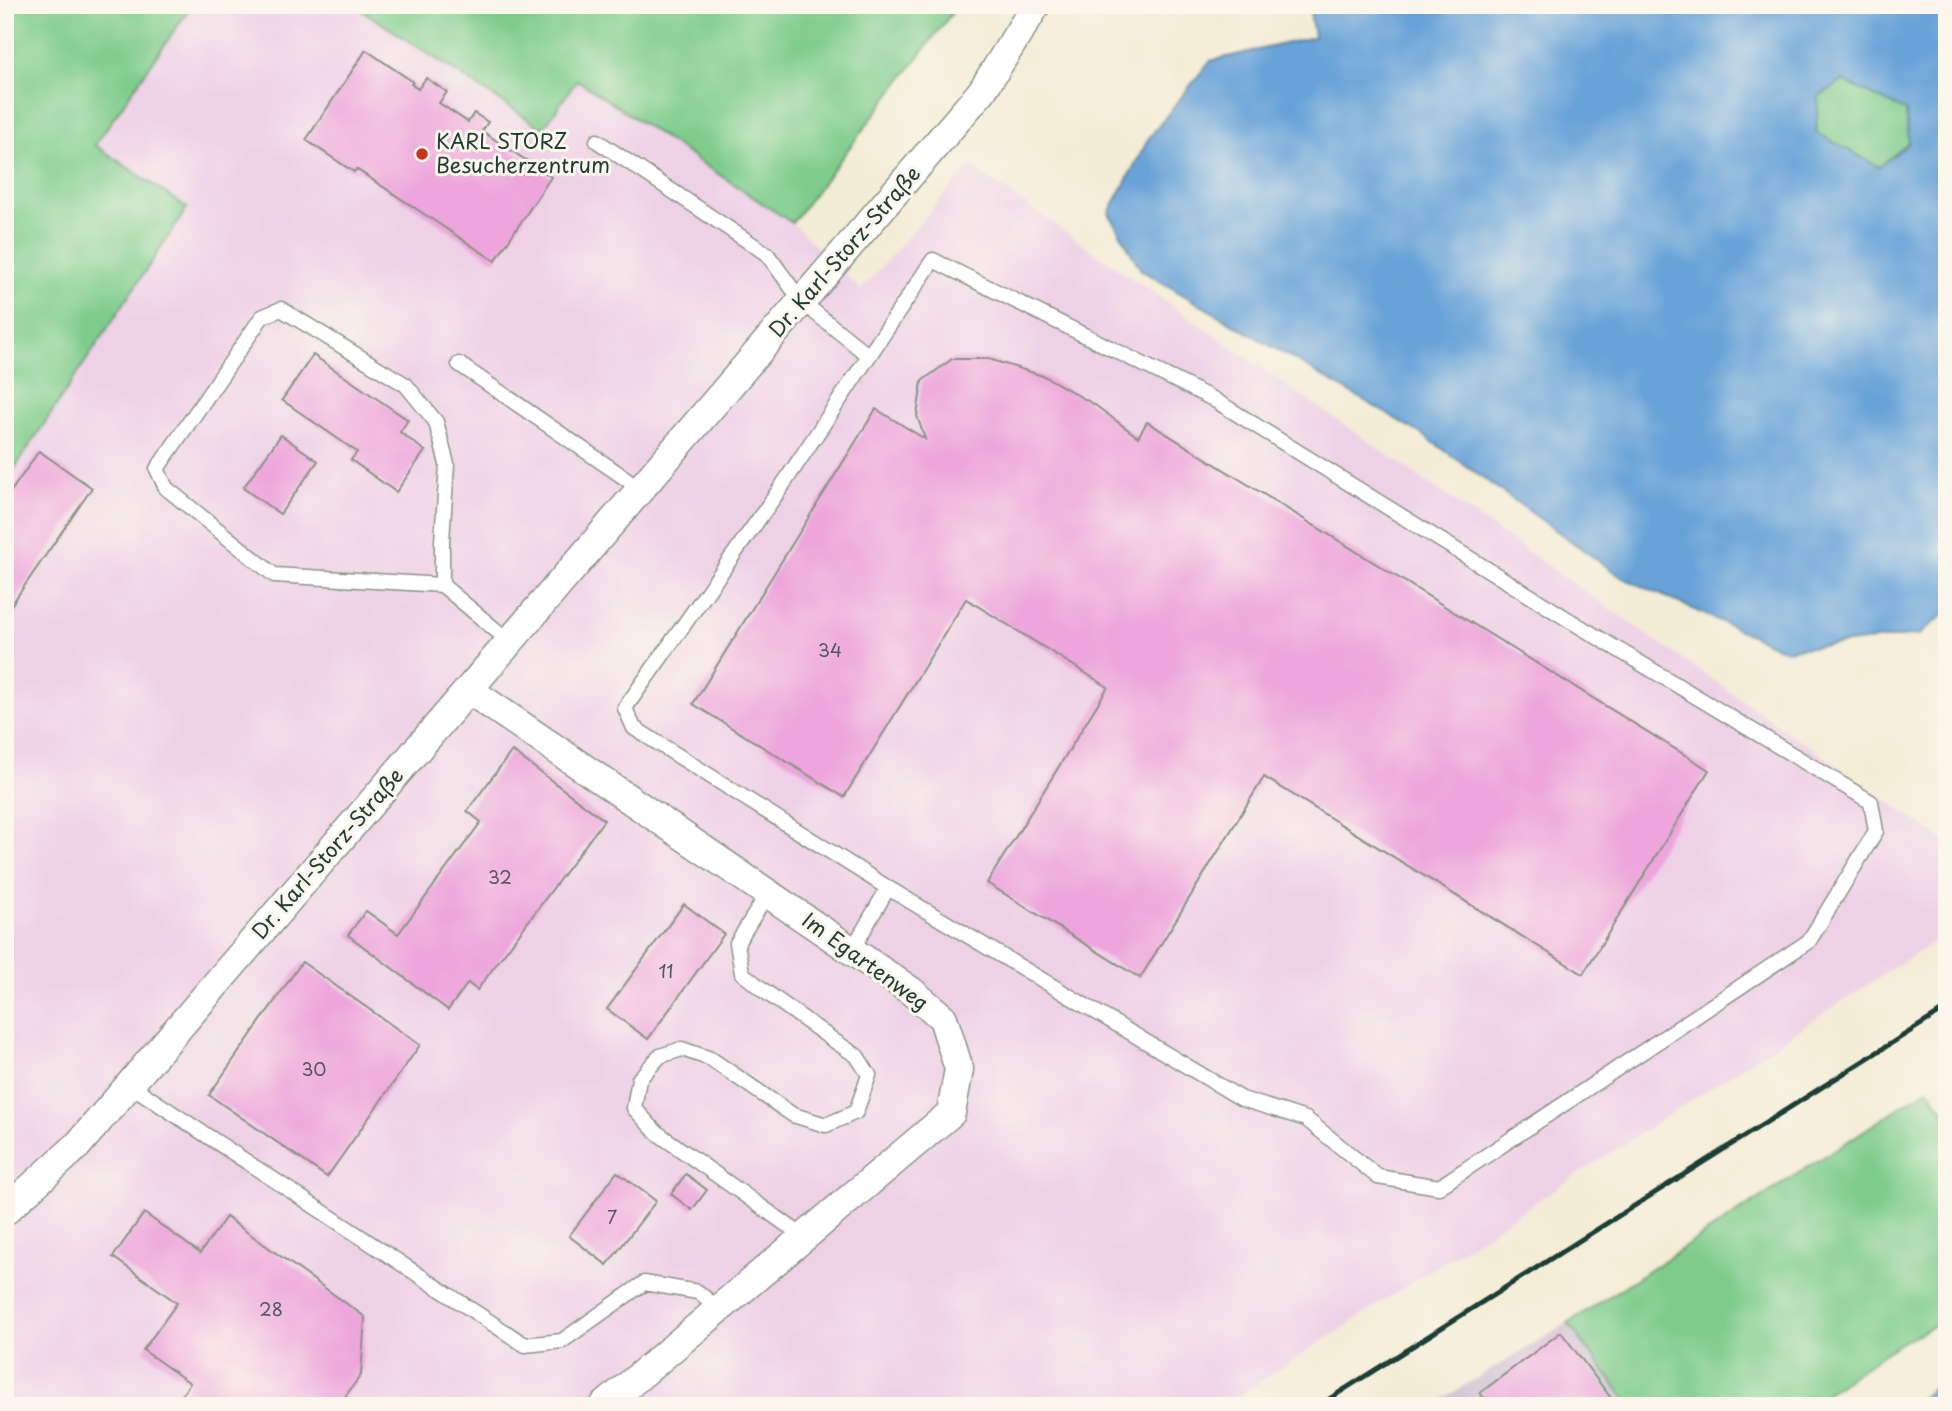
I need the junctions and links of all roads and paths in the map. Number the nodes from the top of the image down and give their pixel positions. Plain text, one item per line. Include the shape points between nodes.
1 (1036, 5) edge
2 (597, 141) dead end
3 (802, 302) junction
4 (869, 356) junction
5 (459, 364) dead end
6 (641, 489) junction
7 (442, 585) junction
8 (510, 642) junction
9 (469, 690) junction
10 (888, 888) junction
11 (768, 893) junction
12 (852, 950) junction
13 (130, 1085) junction
14 (5, 1211) edge
15 (804, 1237) junction
16 (718, 1309) junction
17 (604, 1406) edge

1 - 3 street, Dr. Karl-Storz-Straße via 982,91
2 - 3 lane via 767,254
3 - 4 lane
3 - 6 street, Dr. Karl-Storz-Straße
4 - 10 lane via 625,708 634,728
4 - 10 lane via 933,260 1213,399 1871,802 1876,831 1809,941 1439,1187 1378,1177 1306,1119 1242,1099
5 - 6 lane
6 - 8 street, Dr. Karl-Storz-Straße
7 - 7 lane via 447,464 436,422 405,385 281,309 262,317 157,469 166,488 274,575
7 - 8 lane
8 - 9 street, Dr. Karl-Storz-Straße
9 - 11 street, Im Egartenweg
9 - 13 street, Dr. Karl-Storz-Straße
10 - 12 lane
11 - 12 street, Im Egartenweg
11 - 15 lane via 737,943 742,973 857,1056 869,1076 856,1112 826,1125 793,1115 711,1059 682,1049 660,1056 639,1079 634,1108 656,1132
12 - 15 street, Im Egartenweg via 943,1018 959,1069 951,1113
13 - 14 street, Dr. Karl-Storz-Straße via 77,1146
13 - 16 lane via 526,1345 562,1341 644,1283 698,1292
15 - 16 street, Im Egartenweg
16 - 17 street, Im Egartenweg

